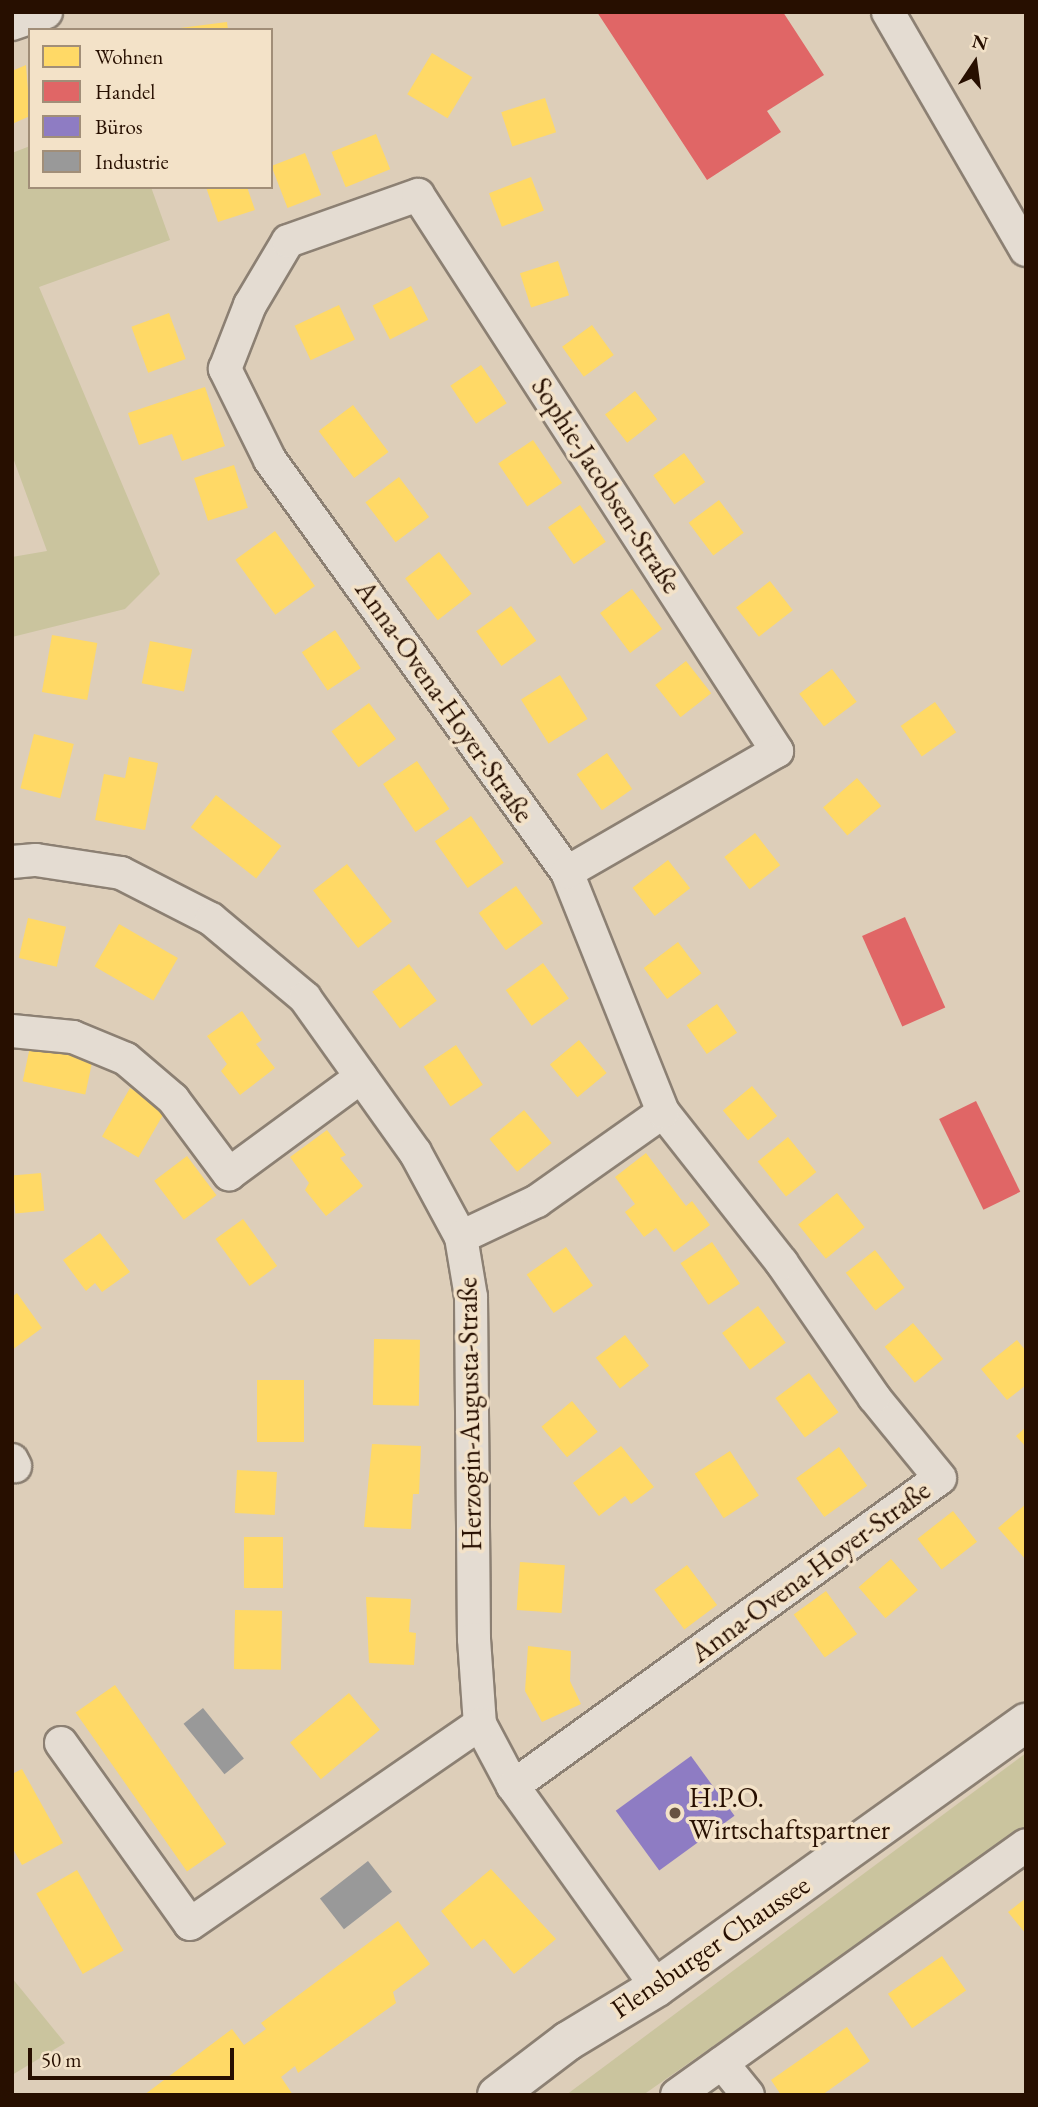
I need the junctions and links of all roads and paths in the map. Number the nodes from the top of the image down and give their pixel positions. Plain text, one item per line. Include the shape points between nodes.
1 (46, 12) edge
2 (888, 12) edge
3 (12, 24) edge
4 (1026, 250) edge
5 (250, 305) joint
6 (12, 862) edge
7 (567, 872) junction
8 (12, 1031) edge
9 (361, 1077) junction
10 (663, 1112) junction
11 (461, 1237) junction
12 (1026, 1723) edge
13 (480, 1724) junction
14 (61, 1743) dead end
15 (513, 1786) junction
16 (1026, 1845) edge
17 (657, 1987) junction
18 (722, 2063) junction
19 (497, 2095) edge
20 (677, 2095) edge
21 (748, 2095) edge

1 - 3 street
2 - 4 street
5 - 7 street, Anna-Ovena-Hoyer-Straße via 225,369 270,460
5 - 7 street, Sophie-Jacobsen-Straße via 288,241 418,195 777,751
6 - 9 street, Herzogin-Augusta-Straße via 36,860 121,873 211,919 305,998
7 - 10 street, Anna-Ovena-Hoyer-Straße
8 - 9 street via 73,1037 126,1059 173,1099 229,1174
9 - 11 street, Herzogin-Augusta-Straße via 415,1152
10 - 11 street via 537,1201
10 - 15 street, Anna-Ovena-Hoyer-Straße via 782,1263 874,1397 940,1478
11 - 13 street, Herzogin-Augusta-Straße via 471,1297 474,1639
12 - 17 main road, Flensburger Chaussee
13 - 14 street via 190,1924
13 - 15 street, Herzogin-Augusta-Straße
15 - 17 street, Herzogin-Augusta-Straße
16 - 18 street
17 - 19 main road, Flensburger Chaussee via 568,2041
18 - 20 street
18 - 21 street

